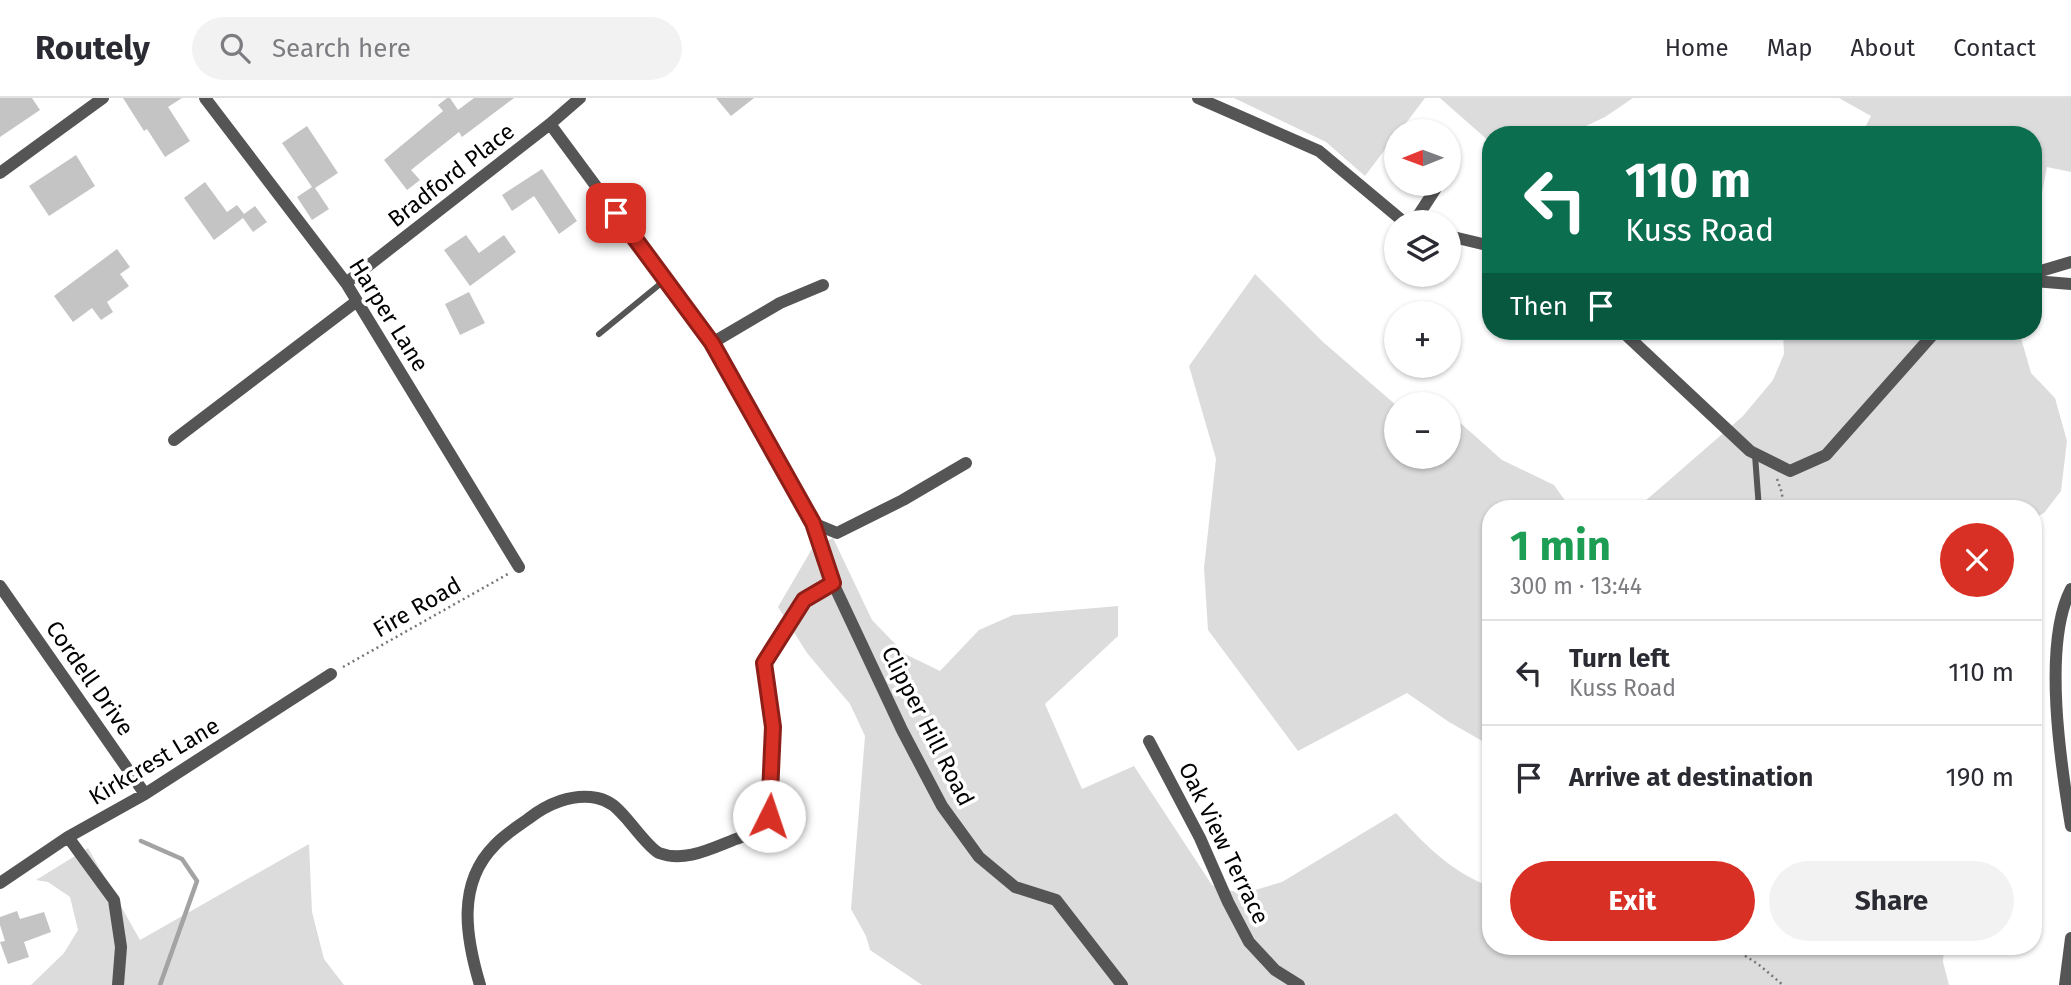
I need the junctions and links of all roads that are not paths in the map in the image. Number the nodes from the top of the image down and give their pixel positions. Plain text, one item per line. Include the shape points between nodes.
1 (103, 98) edge
2 (205, 98) edge
3 (580, 98) edge
4 (1198, 98) edge
5 (550, 124) junction
6 (0, 173) edge
7 (1390, 210) edge
8 (1461, 239) edge
9 (1482, 244) edge
10 (2071, 262) edge
11 (2042, 271) edge
12 (665, 280) junction
13 (2042, 282) edge
14 (346, 283) junction
15 (2071, 284) edge
16 (823, 285) dead end
17 (357, 301) junction
18 (599, 334) dead end
19 (1632, 340) edge
20 (1928, 340) edge
21 (712, 343) junction
22 (174, 440) dead end
23 (1755, 453) junction
24 (966, 463) dead end
25 (1758, 500) edge
26 (813, 523) junction
27 (519, 567) road end
28 (833, 583) junction
29 (0, 586) edge
30 (2071, 589) edge
31 (331, 674) road end
32 (1149, 741) dead end
33 (145, 794) junction
34 (2071, 826) edge
35 (68, 837) junction
36 (0, 883) edge
37 (2071, 938) edge
38 (118, 985) edge
39 (480, 985) edge
40 (1122, 985) edge
41 (1299, 985) edge
42 (2065, 985) edge

1 - 6 street
2 - 14 street, Harper Lane
3 - 5 street, Bradford Place
4 - 7 street via 1319,151
5 - 12 street, Clipper Hill Road
5 - 14 street, Bradford Place
8 - 9 street
10 - 11 street
12 - 18 lane
12 - 21 street, Clipper Hill Road
13 - 15 street
14 - 17 street, Harper Lane
16 - 21 street via 780,303
17 - 22 street
17 - 27 street, Harper Lane
19 - 23 street
20 - 23 street via 1826,455 1790,471
21 - 26 street, Clipper Hill Road
23 - 25 lane
24 - 26 street via 836,533
26 - 28 street, Clipper Hill Road
28 - 39 street via 804,600 764,663 773,727 770,811 760,829 698,854 678,856 657,852 613,803 596,798 574,796 532,815 495,845 471,884 466,911
28 - 40 street, Clipper Hill Road via 942,806 979,857 1015,887 1056,900
29 - 33 street, Cordell Drive
30 - 34 street via 2064,602 2056,651 2058,750
31 - 33 street, Kirkcrest Lane
32 - 41 street, Oak View Terrace via 1249,942 1275,970
33 - 35 street, Kirkcrest Lane
35 - 36 street, Kirkcrest Lane
35 - 38 street via 114,900 121,947
37 - 42 street

